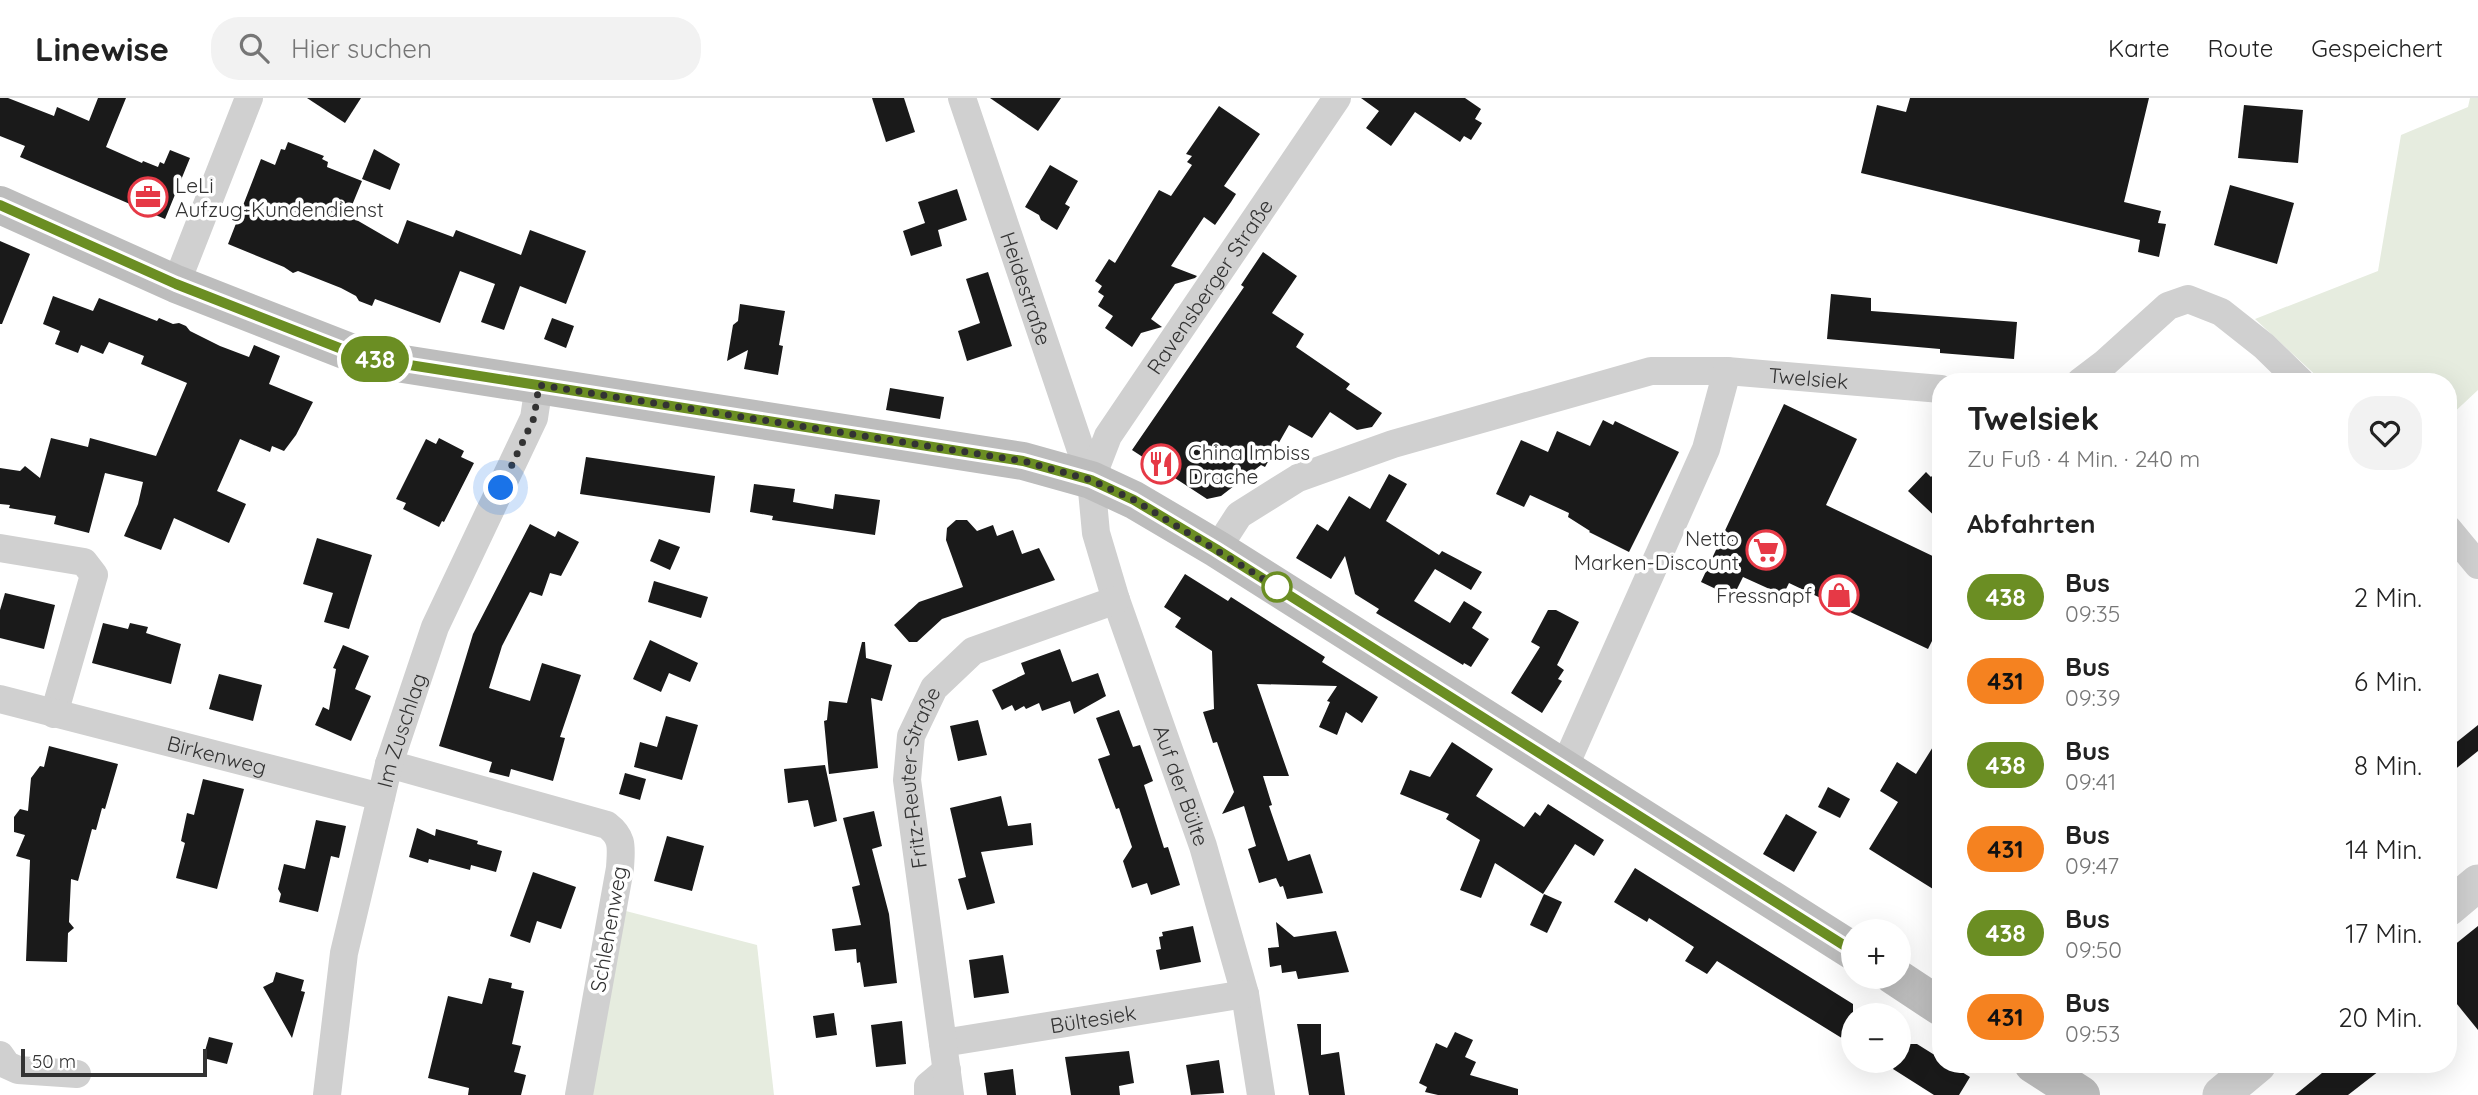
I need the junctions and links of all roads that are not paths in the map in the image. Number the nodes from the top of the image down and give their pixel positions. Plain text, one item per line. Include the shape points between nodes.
1 (249, 98) edge
2 (962, 98) edge
3 (1338, 98) edge
4 (0, 205) edge
5 (176, 284) junction
6 (1727, 371) junction
7 (2092, 373) edge
8 (2292, 373) edge
9 (539, 385) junction
10 (1932, 388) edge
11 (1091, 480) junction
12 (2457, 540) edge
13 (0, 548) edge
14 (1216, 549) junction
15 (2478, 565) edge
16 (1116, 600) junction
17 (0, 699) edge
18 (54, 714) junction
19 (389, 764) junction
20 (1564, 768) junction
21 (381, 797) junction
22 (2478, 883) edge
23 (2457, 900) edge
24 (1841, 943) edge
25 (1911, 987) edge
26 (1245, 994) junction
27 (1932, 1001) edge
28 (0, 1055) edge
29 (947, 1070) edge
30 (76, 1073) dead end
31 (2047, 1073) edge
32 (2247, 1073) edge
33 (327, 1095) edge
34 (579, 1095) edge
35 (928, 1095) edge
36 (1261, 1095) edge
37 (2081, 1095) edge
38 (2221, 1095) edge

1 - 5 street
2 - 11 street, Heidestraße
3 - 11 street, Ravensberger Straße via 1108,436
4 - 5 main road
5 - 9 main road via 365,358
6 - 10 street, Twelsiek
6 - 14 street, Twelsiek via 1651,371 1393,444 1298,478 1239,515
6 - 20 street via 1706,449
7 - 8 street via 2168,306 2188,299 2221,312
9 - 11 main road via 1023,461
9 - 19 street, Im Zuschlag via 534,418 435,627
11 - 14 main road
11 - 16 street, Auf der Bülte via 1096,533
12 - 15 street
13 - 18 street via 84,562 94,575
14 - 20 main road
16 - 26 street, Auf der Bülte via 1203,846
16 - 29 street, Fritz-Reuter-Straße via 973,651 934,688 911,736 907,780
17 - 18 street, Birkenweg
18 - 21 street, Birkenweg
19 - 21 street, Im Zuschlag
19 - 34 street, Schlehenweg via 607,825 617,832 620,868
20 - 24 main road
21 - 33 street, Im Zuschlag via 344,953
22 - 23 street
25 - 27 main road
26 - 29 street, Bültesiek
26 - 36 street, Auf der Bülte
28 - 30 street via 18,1070
29 - 35 street via 928,1086
31 - 37 main road
32 - 38 street

